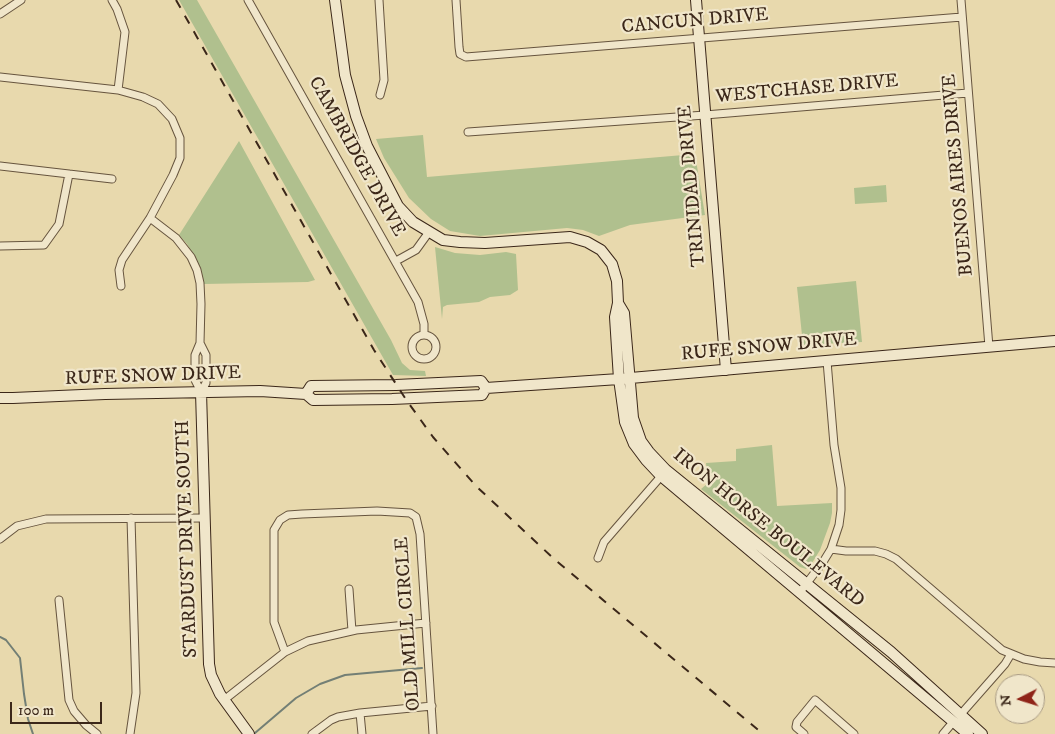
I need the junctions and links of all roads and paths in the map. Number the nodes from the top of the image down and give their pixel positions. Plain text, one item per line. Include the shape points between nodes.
1 (21, 0) edge
2 (112, 0) edge
3 (248, 0) edge
4 (335, 0) edge
5 (379, 0) edge
6 (456, 0) edge
7 (696, 0) edge
8 (961, 0) edge
9 (0, 14) edge
10 (962, 17) junction
11 (699, 38) junction
12 (0, 77) edge
13 (118, 90) junction
14 (968, 94) junction
15 (380, 95) dead end
16 (705, 115) junction
17 (468, 132) dead end
18 (0, 166) edge
19 (68, 174) junction
20 (112, 179) dead end
21 (150, 218) junction
22 (429, 232) junction
23 (0, 246) edge
24 (396, 261) junction
25 (121, 286) dead end
26 (424, 335) dead end
27 (1055, 342) edge
28 (989, 347) junction
29 (828, 361) junction
30 (726, 370) junction
31 (624, 379) junction
32 (486, 388) junction
33 (201, 392) junction
34 (306, 394) junction
35 (0, 398) edge
36 (663, 473) junction
37 (131, 518) junction
38 (204, 518) junction
39 (0, 539) edge
40 (830, 549) junction
41 (598, 558) dead end
42 (806, 583) junction
43 (349, 589) dead end
44 (800, 592) junction
45 (59, 600) dead end
46 (426, 623) junction
47 (352, 631) junction
48 (286, 652) junction
49 (1011, 654) junction
50 (1055, 663) edge
51 (224, 700) junction
52 (432, 706) junction
53 (360, 713) junction
54 (957, 718) junction
55 (97, 734) edge
56 (130, 734) edge
57 (249, 734) edge
58 (312, 734) edge
59 (362, 734) edge
60 (433, 734) edge
61 (804, 734) edge
62 (854, 734) edge
63 (943, 734) edge
64 (968, 734) edge
65 (982, 734) edge

1 - 9 street
2 - 13 street via 125,32
3 - 24 street, CAMBRIDGE DRIVE
4 - 22 street, IRON HORSE BOULEVARD via 345,75 367,146 398,206 413,222
5 - 15 street via 384,80
6 - 11 street, CANCUN DRIVE via 460,54 466,57
7 - 11 street, TRINIDAD DRIVE
8 - 10 street, BUENOS AIRES DRIVE
10 - 11 street, CANCUN DRIVE
10 - 14 street, BUENOS AIRES DRIVE
11 - 16 street, TRINIDAD DRIVE
12 - 13 street
13 - 21 street via 158,104 172,119 180,138 180,158
14 - 16 street, WESTCHASE DRIVE
14 - 28 street, BUENOS AIRES DRIVE
16 - 17 street, WESTCHASE DRIVE
16 - 30 street, TRINIDAD DRIVE
18 - 19 street
19 - 20 street
19 - 23 street via 59,224 44,245
21 - 25 street via 122,260 118,270
21 - 33 street via 180,242 197,270 202,304 195,380
22 - 24 street via 416,250
22 - 31 street, IRON HORSE BOULEVARD via 443,240 485,243 570,237 601,250 612,264 617,281 615,317
24 - 26 street, CAMBRIDGE DRIVE via 418,302
27 - 28 street, RUFE SNOW DRIVE
28 - 29 street, RUFE SNOW DRIVE
29 - 30 street, RUFE SNOW DRIVE
29 - 40 street via 834,445 842,499 839,525
30 - 31 street, RUFE SNOW DRIVE
31 - 32 street, RUFE SNOW DRIVE
31 - 36 street, IRON HORSE BOULEVARD via 628,431 646,460
32 - 34 street, RUFE SNOW DRIVE via 482,394 416,398 312,400
32 - 34 street, RUFE SNOW DRIVE via 481,381 311,386
33 - 34 street, RUFE SNOW DRIVE
33 - 35 street, RUFE SNOW DRIVE
33 - 38 street, STARDUST DRIVE SOUTH
36 - 41 street via 604,542
36 - 42 street, IRON HORSE BOULEVARD
36 - 44 street, IRON HORSE BOULEVARD
37 - 38 street
37 - 39 street via 46,519 17,526
37 - 56 street via 136,693
38 - 51 street, STARDUST DRIVE SOUTH via 209,664
40 - 42 street
40 - 49 street via 886,554 995,645
42 - 44 street
42 - 54 street, IRON HORSE BOULEVARD via 891,652
43 - 47 street
44 - 54 street, IRON HORSE BOULEVARD
45 - 55 street via 69,700 74,711
46 - 47 street
46 - 48 street, OLD MILL CIRCLE via 420,534 416,518 410,513 377,511 288,515 274,526 273,560 274,622
46 - 52 street, OLD MILL CIRCLE
47 - 48 street via 308,641
48 - 51 street
49 - 50 street via 1032,661
49 - 54 street via 1002,669
51 - 57 street, STARDUST DRIVE SOUTH
52 - 53 street
52 - 60 street, OLD MILL CIRCLE
53 - 58 street via 331,720
53 - 59 street
54 - 63 street
54 - 64 street, IRON HORSE BOULEVARD
54 - 65 street, IRON HORSE BOULEVARD
61 - 62 street via 796,727 797,722 816,700

